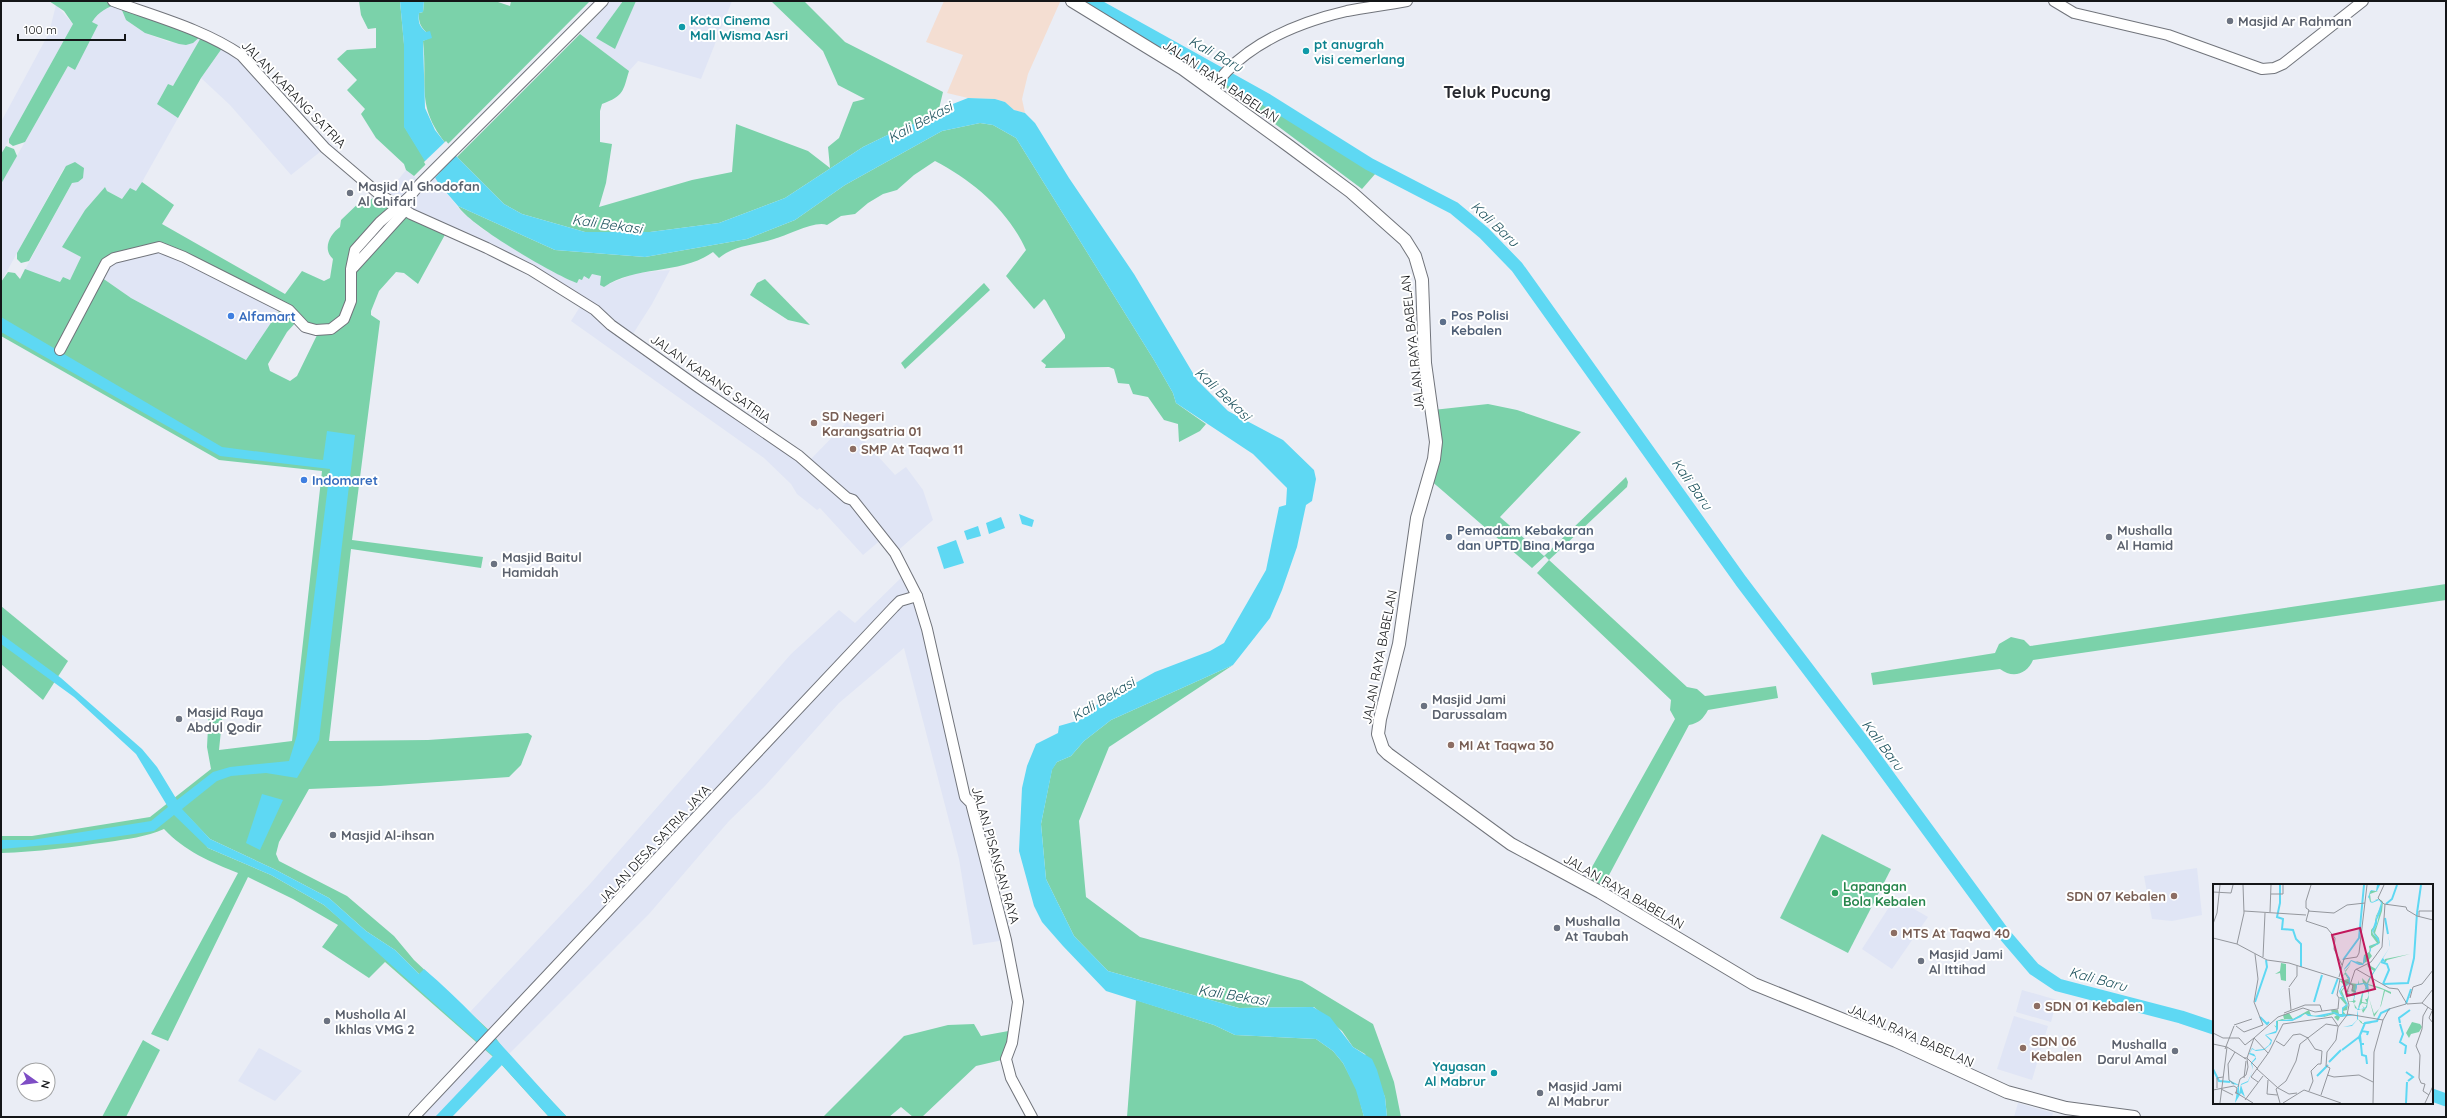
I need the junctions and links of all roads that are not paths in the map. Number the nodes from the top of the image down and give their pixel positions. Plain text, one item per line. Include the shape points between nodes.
1 (113, 1) edge
2 (603, 1) edge
3 (1072, 1) edge
4 (1407, 1) edge
5 (2054, 1) edge
6 (2363, 1) edge
7 (1216, 86) junction
8 (402, 211) junction
9 (355, 250) junction
10 (364, 255) junction
11 (351, 269) junction
12 (60, 350) dead end
13 (917, 596) junction
14 (414, 1117) edge
15 (1032, 1117) edge
16 (2134, 1117) edge

1 - 8 street, JALAN KARANG SATRIA via 215,38 241,55 325,148
2 - 8 street via 430,174 408,198
3 - 7 main road, JALAN RAYA BABELAN via 1183,69
4 - 7 street via 1346,11 1298,26 1266,42 1226,72
5 - 6 street via 2074,13 2168,35 2262,69 2274,68 2289,60
7 - 16 main road, JALAN RAYA BABELAN via 1351,192 1405,240 1414,256 1422,280 1425,364 1436,442 1434,459 1417,518 1399,644 1380,720 1378,734 1383,749 1511,844 1600,892 1754,984 1896,1041 2006,1092 2066,1108
8 - 9 street via 380,222
8 - 10 street
8 - 13 street, JALAN KARANG SATRIA via 487,248 575,297 705,392 804,459 847,498 853,500 895,553
9 - 10 street
9 - 11 street
10 - 11 street
11 - 12 street via 350,306 344,319 331,330 316,330 305,327 289,310 159,247 114,258 106,263
13 - 14 street, JALAN DESA SATRIA JAYA via 900,601
13 - 15 street, JALAN PISANGAN RAYA via 965,796 971,803 1012,966 1018,1002 1012,1043 1006,1059 1011,1078

